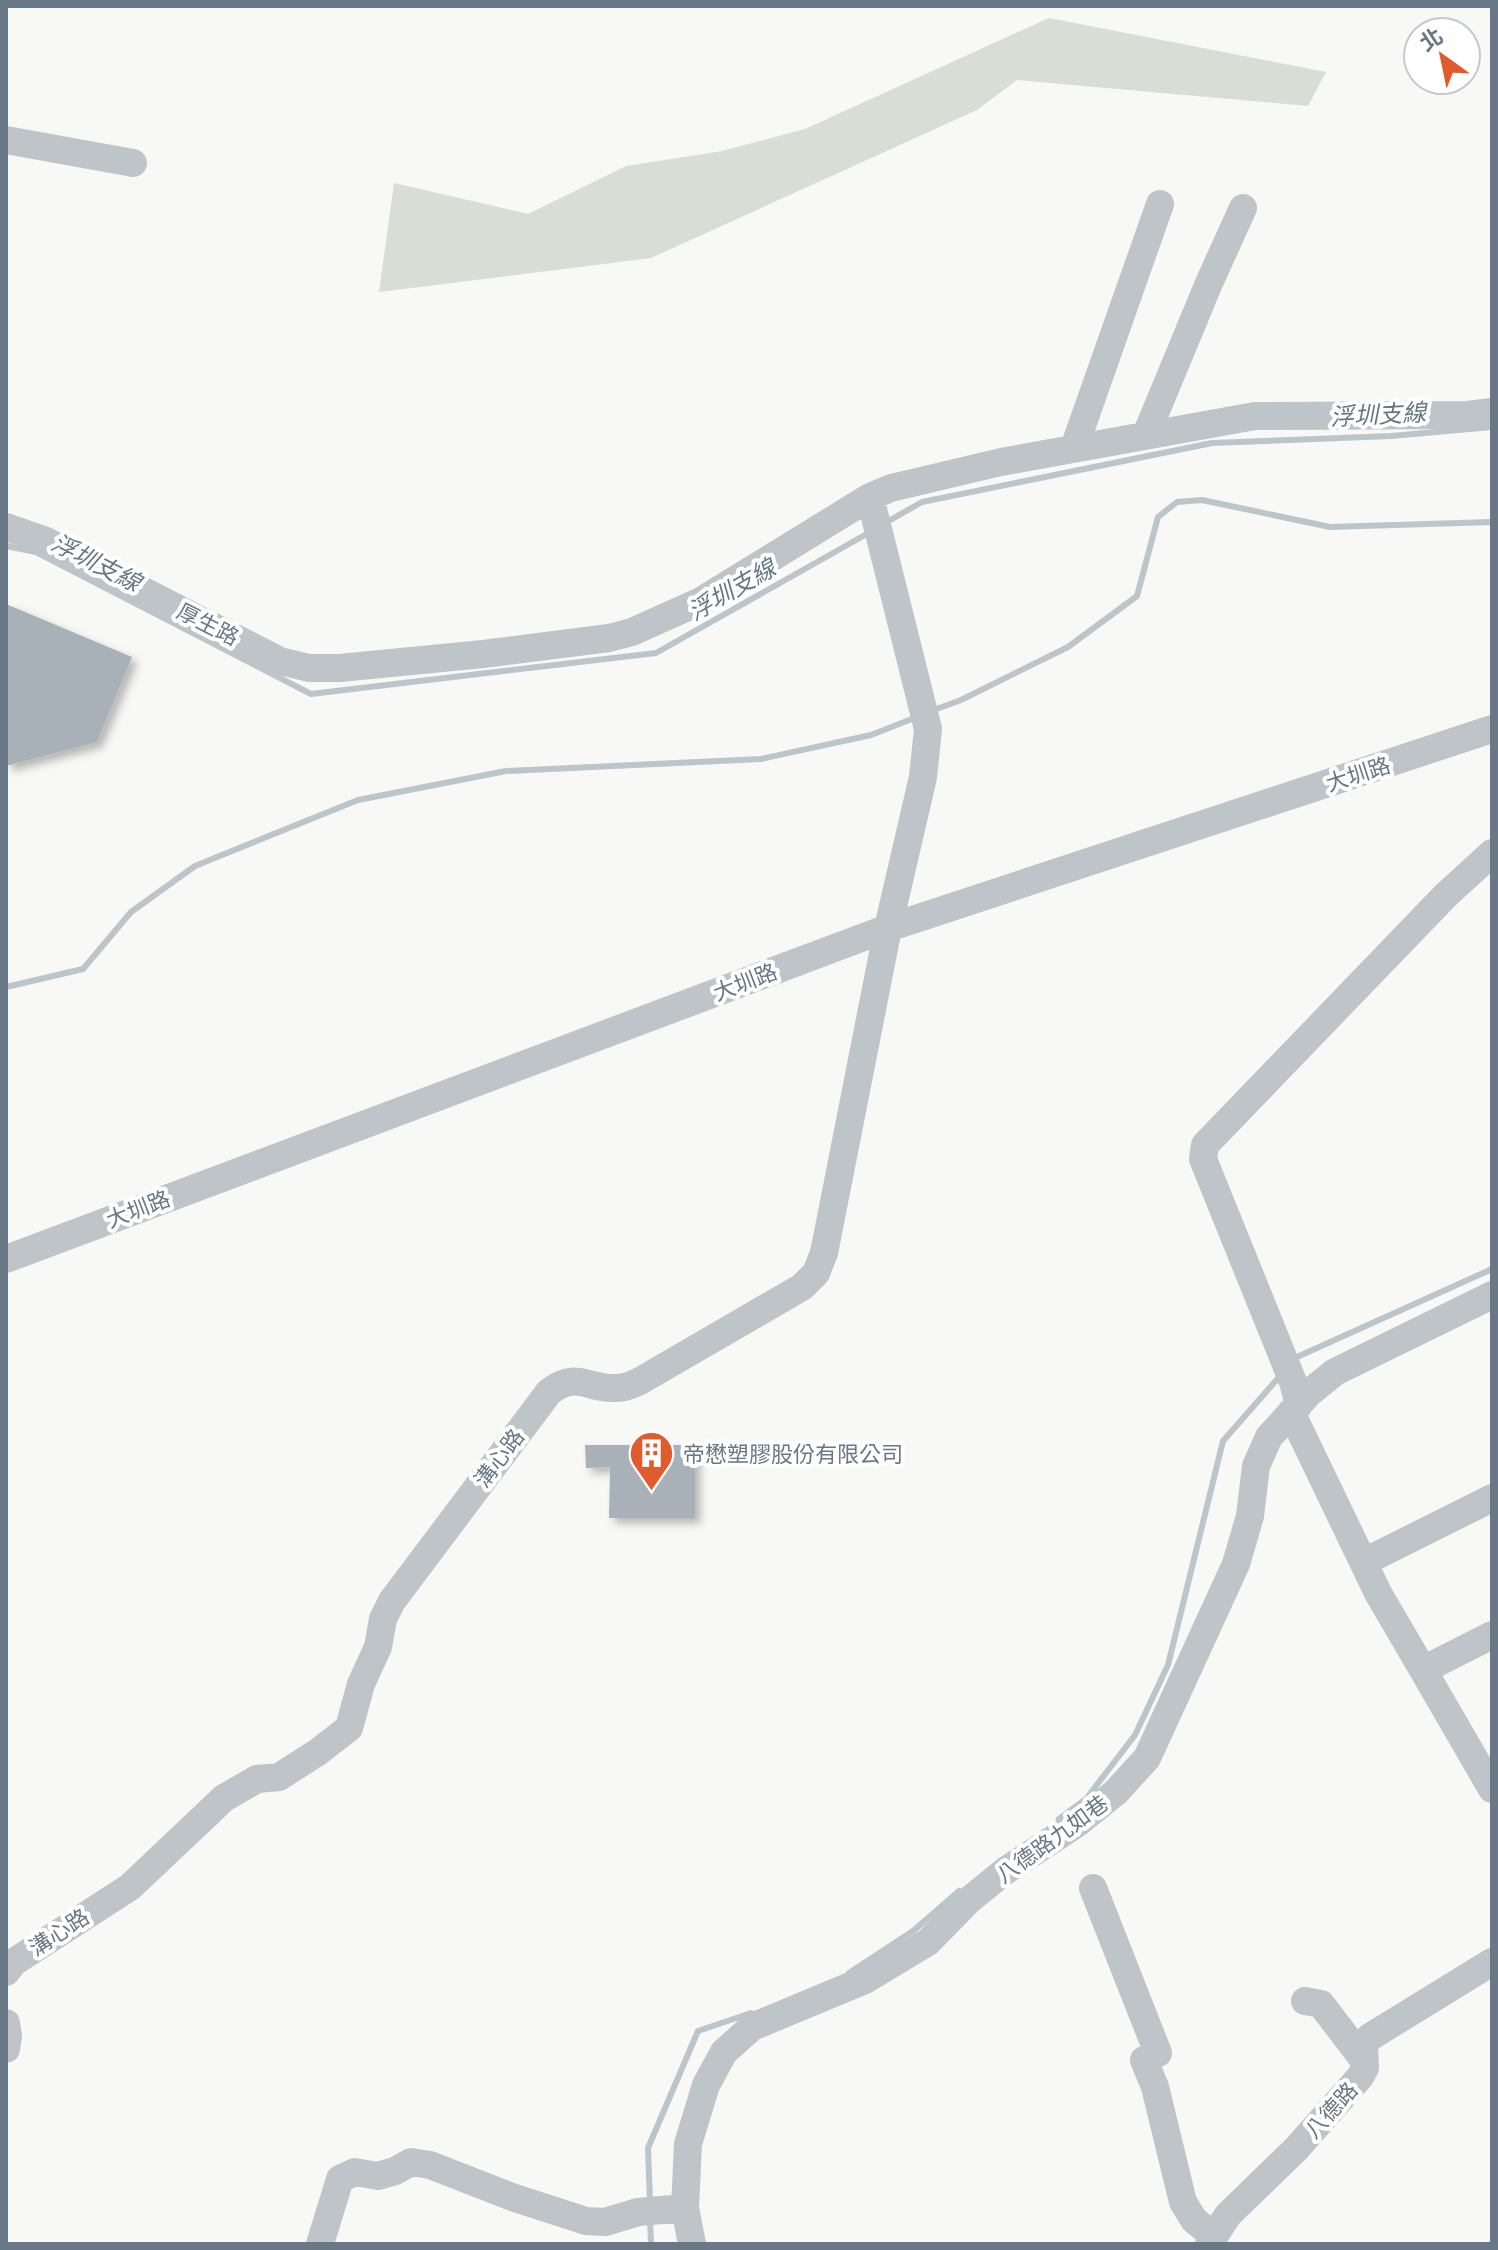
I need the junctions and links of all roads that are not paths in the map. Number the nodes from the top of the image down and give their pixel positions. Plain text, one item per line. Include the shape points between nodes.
1 (6, 140) edge
2 (133, 163) dead end
3 (1160, 204) dead end
4 (1243, 208) dead end
5 (1492, 412) edge
6 (1146, 435) junction
7 (1074, 448) junction
8 (875, 517) junction
9 (6, 527) edge
10 (1492, 729) edge
11 (1492, 853) edge
12 (888, 928) junction
13 (6, 1259) edge
14 (1492, 1295) edge
15 (1294, 1400) junction
16 (1492, 1498) edge
17 (1364, 1562) junction
18 (1492, 1635) edge
19 (1423, 1670) junction
20 (1492, 1789) edge
21 (1093, 1888) dead end
22 (1492, 1962) edge
23 (6, 1972) edge
24 (1305, 2001) dead end
25 (6, 2023) edge
26 (6, 2049) edge
27 (1363, 2059) junction
28 (676, 2209) junction
29 (1211, 2240) edge
30 (320, 2244) edge
31 (692, 2244) edge

1 - 2 street
3 - 7 street
4 - 6 street
5 - 6 street, 厚生路 via 1255,416
6 - 7 street, 厚生路
7 - 8 street, 厚生路 via 891,488
8 - 9 street, 厚生路 via 632,632 340,668 280,661 46,541
8 - 12 street, 溝心路 via 924,714 923,777
10 - 12 street, 大圳路
11 - 15 street via 1205,1145 1203,1159 1283,1355
12 - 13 street, 大圳路
12 - 23 street, 溝心路 via 824,1253 810,1281 640,1381 616,1388 574,1381 549,1392 392,1601 349,1728 279,1777 257,1779 224,1798 130,1887
14 - 15 street, 八德路九如巷 via 1351,1363
15 - 17 street
15 - 28 street, 八德路九如巷 via 1261,1453 1236,1564 1147,1758 1098,1808 1005,1871 928,1942 865,1980 778,2014 737,2039 714,2068 702,2099
16 - 17 street
17 - 19 street
18 - 19 street
19 - 20 street
21 - 29 street via 1158,2053 1144,2060 1180,2194
22 - 27 street, 八德路 via 1370,2037
24 - 27 street via 1321,2004
25 - 26 street
27 - 29 street, 八德路 via 1360,2077 1228,2215
28 - 30 street via 586,2221 411,2162 378,2176 360,2172 340,2179
28 - 31 street, 八德路九如巷

